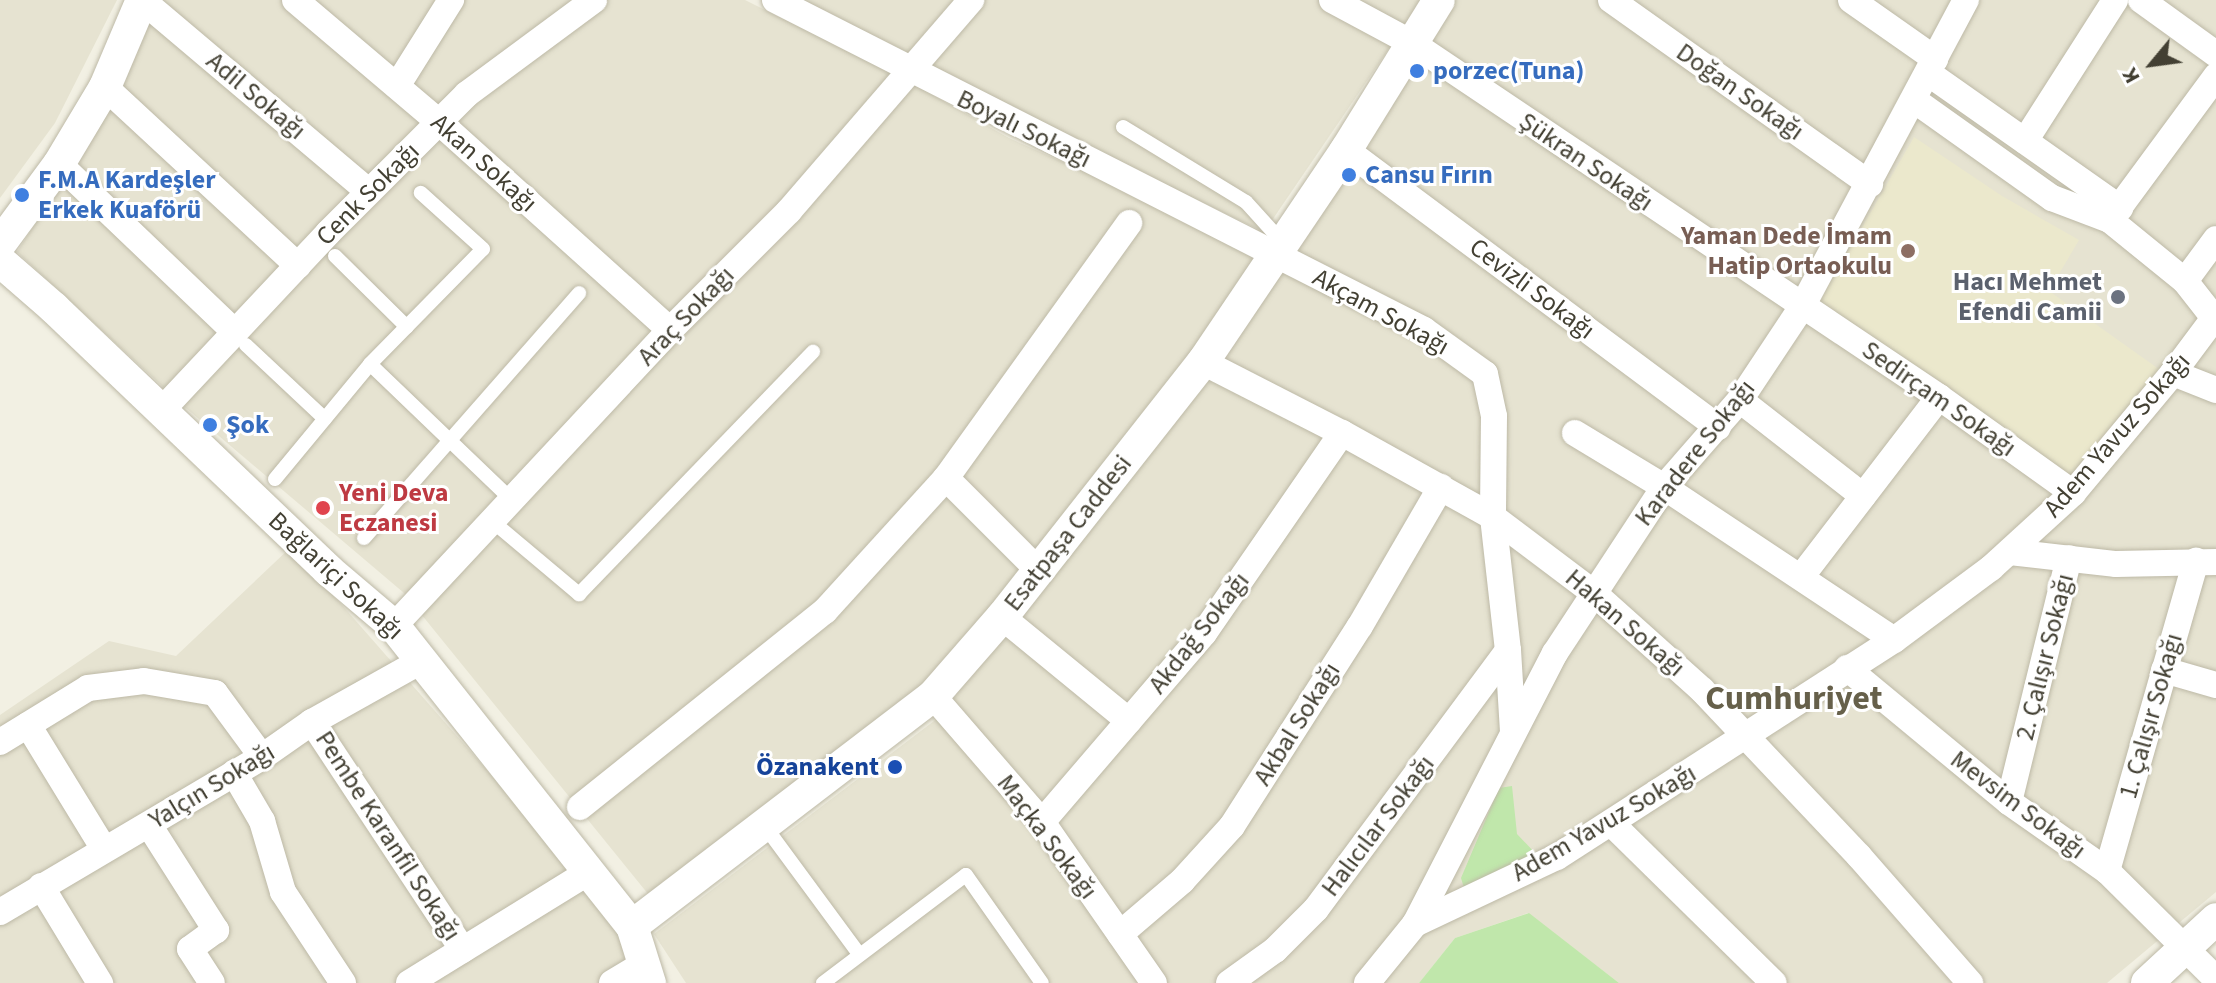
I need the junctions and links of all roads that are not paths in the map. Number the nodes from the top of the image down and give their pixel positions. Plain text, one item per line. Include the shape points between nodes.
1 (142, 0) edge
2 (451, 0) edge
3 (594, 0) edge
4 (775, 0) edge
5 (971, 0) edge
6 (1332, 0) edge
7 (1439, 0) edge
8 (1611, 0) edge
9 (1851, 0) edge
10 (1966, 0) edge
11 (2115, 0) edge
12 (2141, 0) edge
13 (298, 1) edge
14 (1412, 43) junction
15 (2216, 54) edge
16 (1932, 66) junction
17 (910, 72) junction
18 (2216, 76) edge
19 (397, 86) junction
20 (105, 87) junction
21 (1914, 100) junction
22 (439, 122) junction
23 (1123, 127) dead end
24 (2025, 141) junction
25 (1346, 150) junction
26 (59, 164) junction
27 (1870, 184) junction
28 (369, 192) junction
29 (421, 193) dead end
30 (2115, 214) junction
31 (1129, 223) dead end
32 (2216, 239) edge
33 (0, 244) edge
34 (1279, 248) junction
35 (335, 256) dead end
36 (0, 261) edge
37 (298, 266) junction
38 (2185, 281) junction
39 (579, 293) dead end
40 (1803, 305) junction
41 (407, 327) junction
42 (670, 330) junction
43 (241, 338) junction
44 (813, 352) dead end
45 (1203, 362) junction
46 (370, 364) junction
47 (2173, 373) junction
48 (2216, 390) edge
49 (1939, 397) junction
50 (1740, 400) junction
51 (161, 411) junction
52 (325, 419) junction
53 (1718, 427) junction
54 (1342, 433) junction
55 (1575, 433) dead end
56 (448, 439) junction
57 (946, 478) junction
58 (275, 479) dead end
59 (1441, 487) junction
60 (1664, 487) junction
61 (2073, 493) junction
62 (1863, 496) junction
63 (512, 500) junction
64 (1493, 517) junction
65 (492, 521) junction
66 (364, 538) dead end
67 (2010, 552) junction
68 (2069, 558) junction
69 (2206, 562) edge
70 (1038, 570) junction
71 (1801, 577) junction
72 (1594, 593) junction
73 (1002, 617) junction
74 (394, 626) junction
75 (1894, 640) junction
76 (1508, 650) junction
77 (423, 660) junction
78 (1847, 668) junction
79 (2164, 670) junction
80 (2216, 685) edge
81 (933, 696) junction
82 (1129, 721) junction
83 (312, 722) junction
84 (28, 725) junction
85 (1513, 731) junction
86 (1746, 737) junction
87 (0, 742) edge
88 (262, 757) junction
89 (234, 773) junction
90 (2009, 802) junction
91 (580, 807) dead end
92 (1042, 822) junction
93 (1611, 823) junction
94 (149, 825) junction
95 (764, 825) junction
96 (104, 849) junction
97 (2107, 871) junction
98 (589, 872) junction
99 (41, 886) junction
100 (0, 912) edge
101 (2216, 919) edge
102 (1415, 924) junction
103 (632, 926) junction
104 (1120, 934) junction
105 (2184, 948) junction
106 (463, 950) junction
107 (859, 954) junction
108 (647, 973) edge
109 (2216, 979) edge
110 (1374, 980) edge
111 (100, 983) edge
112 (212, 983) edge
113 (343, 983) edge
114 (409, 983) edge
115 (612, 983) edge
116 (823, 983) edge
117 (1042, 983) edge
118 (1154, 983) edge
119 (1229, 983) edge
120 (1774, 983) edge
121 (1970, 983) edge
122 (2147, 983) edge

1 - 20 street
1 - 28 street, Adil Sokağı
2 - 19 street
3 - 22 street, Cenk Sokağı via 467,94
4 - 17 street, Boyalı Sokağı
5 - 17 street, Araç Sokağı
6 - 14 street, Şükran Sokağı
7 - 14 street, Esatpaşa Caddesi
8 - 27 street, Doğan Sokağı
9 - 16 street, Adem Yavuz Sokağı
10 - 16 street, Karadere Sokağı
11 - 24 street
12 - 15 street
13 - 19 street, Akan Sokağı
14 - 25 street, Esatpaşa Caddesi
14 - 40 street, Şükran Sokağı
16 - 21 street, Karadere Sokağı
16 - 24 street, Adem Yavuz Sokağı
17 - 34 street, Boyalı Sokağı
17 - 42 street, Araç Sokağı via 789,211
18 - 30 street
19 - 22 street, Akan Sokağı
20 - 26 street
20 - 37 street
21 - 27 street, Karadere Sokağı
21 - 30 street, Adem Yavuz Sokağı via 2052,198
22 - 28 street, Cenk Sokağı
22 - 42 street, Akan Sokağı
23 - 34 lane via 1246,202
24 - 30 street, Adem Yavuz Sokağı
25 - 34 street, Esatpaşa Caddesi
25 - 53 street, Cevizli Sokağı
26 - 33 street
26 - 43 street
27 - 40 street, Karadere Sokağı
28 - 37 street, Cenk Sokağı
29 - 41 lane via 483,249
30 - 38 street, Adem Yavuz Sokağı
31 - 57 street
32 - 38 street
34 - 45 street, Esatpaşa Caddesi
34 - 64 street, Akçam Sokağı via 1424,330 1485,374 1494,416
35 - 41 lane
36 - 51 street, Bağlariçi Sokağı
37 - 43 street, Cenk Sokağı
38 - 47 street, Adem Yavuz Sokağı via 2214,318
39 - 56 lane
40 - 49 street, Sedirçam Sokağı
40 - 50 street, Karadere Sokağı
41 - 46 lane
42 - 63 street, Araç Sokağı
43 - 51 street, Cenk Sokağı
43 - 52 lane
44 - 65 lane via 579,594
45 - 54 street, Hakan Sokağı
45 - 70 street, Esatpaşa Caddesi
46 - 52 lane
46 - 56 lane
47 - 48 street
47 - 61 street, Adem Yavuz Sokağı
49 - 61 street, Sedirçam Sokağı
49 - 62 street
50 - 53 street, Karadere Sokağı
50 - 62 street
51 - 74 street, Bağlariçi Sokağı
52 - 58 lane
53 - 60 street, Karadere Sokağı
54 - 59 street, Hakan Sokağı
54 - 82 street, Akdağ Sokağı via 1204,633
55 - 60 street
56 - 63 lane
56 - 66 lane
57 - 70 street
57 - 91 street via 825,611
59 - 64 street, Hakan Sokağı
59 - 104 street, Akbal Sokağı via 1232,826 1182,881
60 - 71 street
60 - 72 street, Karadere Sokağı
61 - 67 street, Adem Yavuz Sokağı
62 - 71 street
63 - 65 street, Araç Sokağı
64 - 72 street, Hakan Sokağı
64 - 76 street
65 - 74 street, Araç Sokağı
67 - 68 street
67 - 75 street, Adem Yavuz Sokağı
68 - 69 street via 2116,564
68 - 90 street, 2. Çalışır Sokağı
69 - 79 street, 1. Çalışır Sokağı
70 - 73 street, Esatpaşa Caddesi
71 - 75 street
72 - 85 street, Karadere Sokağı
72 - 86 street, Hakan Sokağı
73 - 81 street, Esatpaşa Caddesi
73 - 82 street
74 - 77 street, Bağlariçi Sokağı
75 - 78 street, Adem Yavuz Sokağı
76 - 85 street
76 - 119 street, Halıcılar Sokağı via 1316,909 1275,950
77 - 83 street, Yalçın Sokağı
77 - 98 street, Bağlariçi Sokağı
78 - 86 street, Adem Yavuz Sokağı
78 - 90 street, Mevsim Sokağı
79 - 80 street
79 - 97 street, 1. Çalışır Sokağı
81 - 92 street, Maçka Sokağı
81 - 95 street, Esatpaşa Caddesi
82 - 92 street, Akdağ Sokağı
83 - 88 street, Yalçın Sokağı
83 - 106 street, Pembe Karanfil Sokağı
84 - 87 street
84 - 88 street via 88,688 144,681 215,693
84 - 96 street
85 - 102 street, Karadere Sokağı
86 - 93 street, Adem Yavuz Sokağı
86 - 121 street, Hakan Sokağı
88 - 89 street, Yalçın Sokağı
89 - 94 street, Yalçın Sokağı
89 - 113 street via 262,821 283,892
90 - 97 street, Mevsim Sokağı
92 - 104 street, Maçka Sokağı
93 - 102 street, Adem Yavuz Sokağı via 1557,857
93 - 120 street
94 - 96 street, Yalçın Sokağı
94 - 112 street via 216,930 190,949
95 - 103 street, Esatpaşa Caddesi
95 - 107 lane
96 - 99 street, Yalçın Sokağı
97 - 105 street, Mevsim Sokağı
98 - 103 street, Bağlariçi Sokağı
98 - 106 street
99 - 100 street, Yalçın Sokağı
99 - 111 street
101 - 105 street
102 - 110 street, Karadere Sokağı
103 - 108 street
104 - 118 street, Maçka Sokağı
105 - 109 street, Mevsim Sokağı
105 - 122 street
106 - 114 street
107 - 116 lane
107 - 117 lane via 966,875
108 - 115 street

